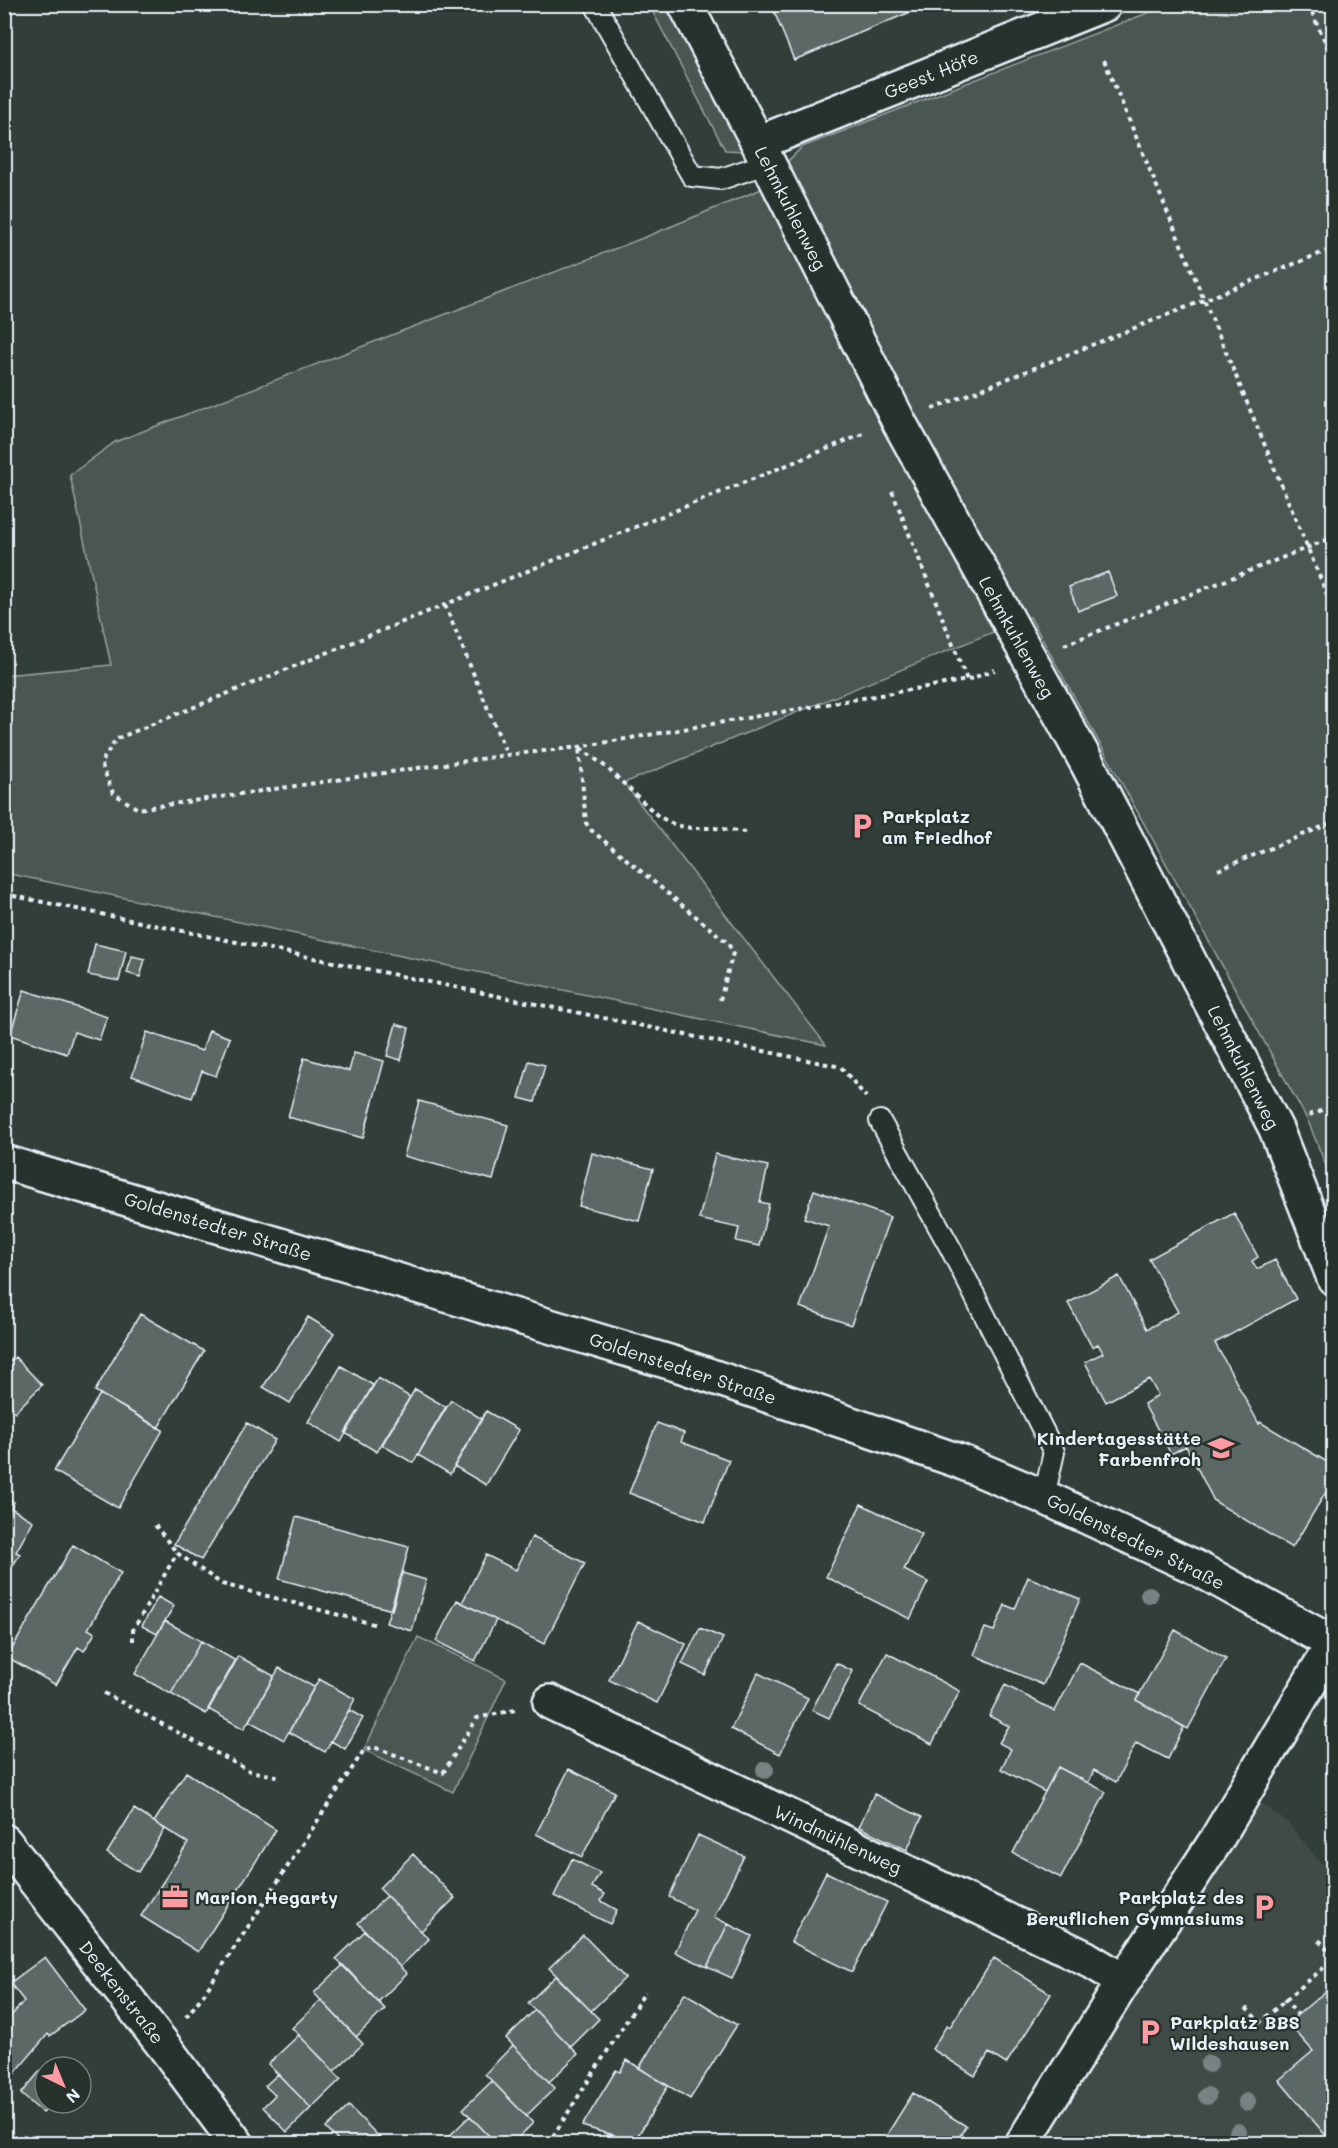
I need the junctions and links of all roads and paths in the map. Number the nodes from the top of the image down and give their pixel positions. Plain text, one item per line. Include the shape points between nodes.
1 (595, 4) edge
2 (685, 4) edge
3 (1105, 4) edge
4 (1308, 4) edge
5 (1104, 60) dead end
6 (1334, 61) edge
7 (763, 153) junction
8 (1334, 248) edge
9 (1203, 300) junction
10 (899, 422) junction
11 (890, 486) dead end
12 (1334, 537) edge
13 (1307, 548) junction
14 (445, 605) junction
15 (1334, 611) edge
16 (1029, 658) junction
17 (967, 680) junction
18 (579, 747) junction
19 (507, 755) junction
20 (1334, 822) edge
21 (745, 832) dead end
22 (1218, 870) dead end
23 (4, 894) edge
24 (720, 1000) dead end
25 (880, 1121) joint
26 (4, 1162) edge
27 (1334, 1278) edge
28 (1044, 1497) junction
29 (155, 1524) dead end
30 (177, 1553) junction
31 (377, 1625) dead end
32 (133, 1641) dead end
33 (1333, 1644) edge
34 (105, 1693) dead end
35 (549, 1702) joint
36 (281, 1777) dead end
37 (4, 1841) edge
38 (1319, 1940) dead end
39 (1334, 1958) edge
40 (645, 1992) dead end
41 (1116, 1994) junction
42 (1284, 1999) junction
43 (1246, 2008) dead end
44 (1298, 2015) dead end
45 (164, 2046) junction
46 (237, 2144) edge
47 (548, 2144) edge
48 (1022, 2144) edge

1 - 7 lane via 692,176 721,179
2 - 7 street, Lehmkuhlenweg
3 - 7 street, Geest Höfe
4 - 6 path
5 - 9 path
7 - 10 street, Lehmkuhlenweg
8 - 9 path
9 - 10 path
9 - 13 path
10 - 14 path
10 - 16 street, Lehmkuhlenweg
11 - 17 path
12 - 13 path
13 - 15 path
13 - 16 path
14 - 19 path
14 - 19 path via 116,739 102,763 113,793 138,809
16 - 17 path
16 - 27 street, Lehmkuhlenweg via 1276,1129
17 - 18 path
18 - 19 path
18 - 21 path via 658,816 675,825
18 - 24 path via 586,823 591,830 728,942 733,953
20 - 22 path
23 - 25 path via 841,1067 864,1093
25 - 28 lane via 951,1249 1054,1452
26 - 28 street, Goldenstedter Straße via 679,1365 959,1461
28 - 33 street, Goldenstedter Straße via 1195,1567
29 - 30 path
30 - 31 path via 222,1584
30 - 32 path via 133,1630
33 - 41 street via 1215,1842
34 - 36 path via 250,1772
35 - 41 street, Windmühlenweg via 1086,1958
35 - 45 path via 477,1718 443,1773 374,1747 364,1750 204,1994
37 - 45 street, Deekenstraße
38 - 39 path
39 - 42 path
40 - 47 path
41 - 48 street
42 - 43 path via 1260,2022
42 - 44 path
45 - 46 street, Deekenstraße

